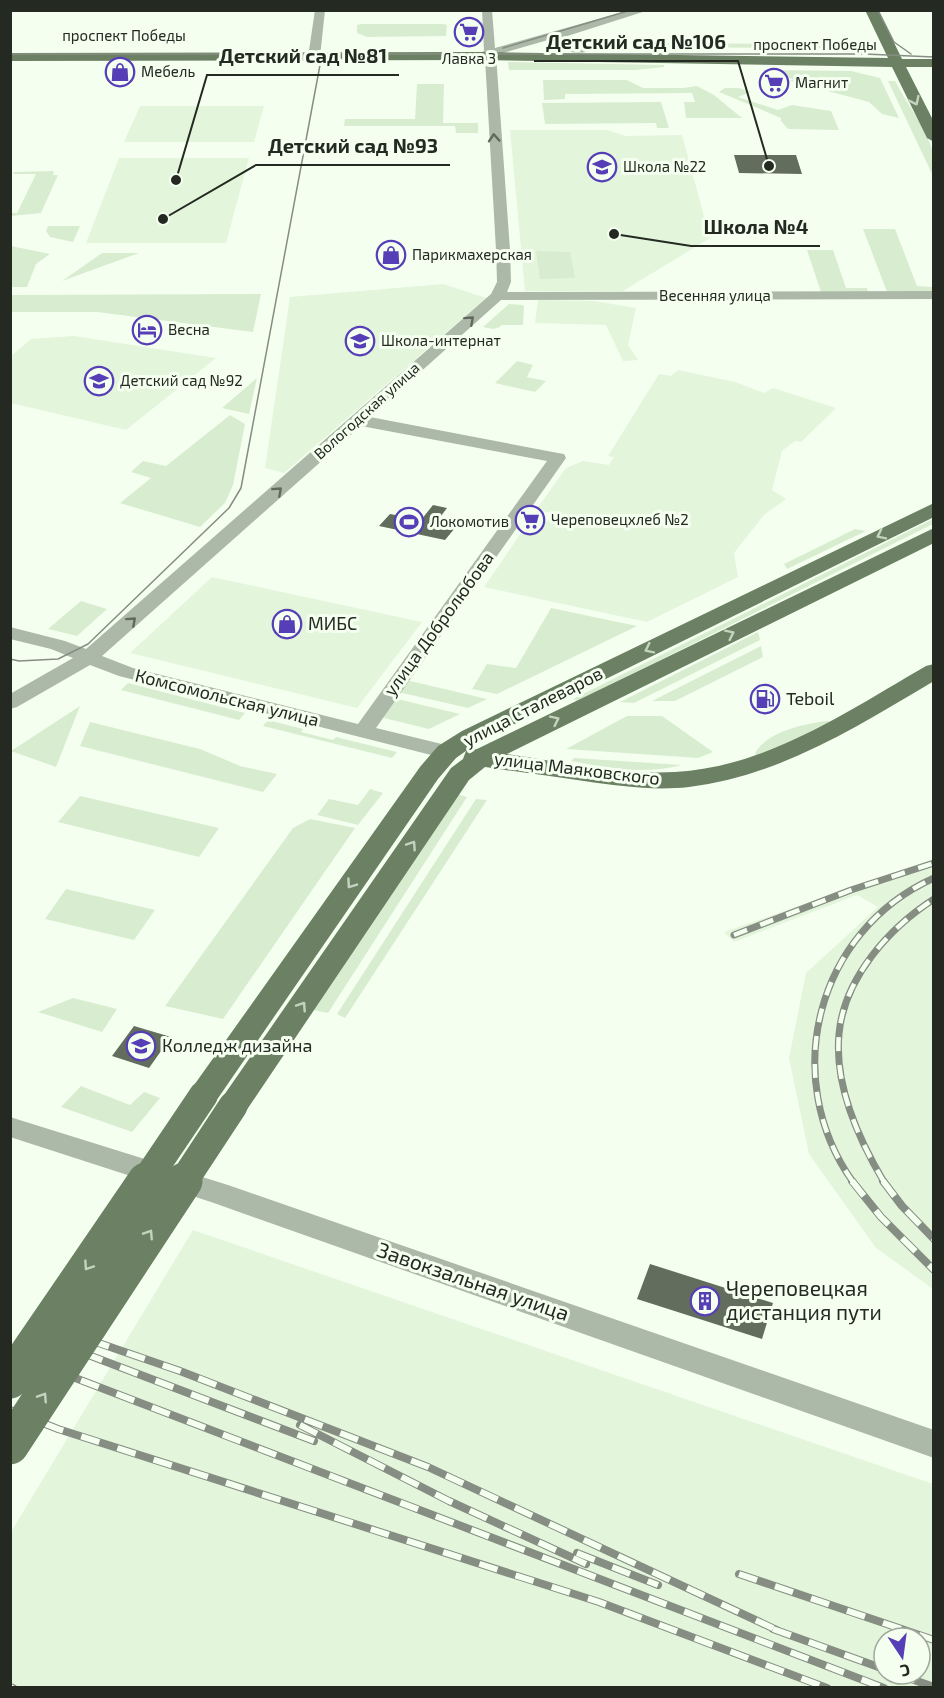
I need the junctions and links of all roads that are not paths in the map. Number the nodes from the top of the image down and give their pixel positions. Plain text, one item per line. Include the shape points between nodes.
1 (320, 10) edge
2 (487, 10) edge
3 (620, 10) edge
4 (644, 10) edge
5 (871, 10) edge
6 (885, 10) edge
7 (518, 34) dead end
8 (537, 34) junction
9 (561, 34) junction
10 (884, 38) junction
11 (582, 50) junction
12 (10, 52) edge
13 (314, 54) junction
14 (490, 54) junction
15 (533, 54) junction
16 (933, 54) edge
17 (848, 56) junction
18 (10, 57) edge
19 (901, 57) junction
20 (933, 63) edge
21 (929, 75) edge
22 (904, 78) junction
23 (933, 138) edge
24 (933, 295) edge
25 (497, 296) junction
26 (358, 420) junction
27 (933, 509) edge
28 (933, 534) edge
29 (10, 633) edge
30 (87, 658) junction
31 (933, 671) edge
32 (10, 703) edge
33 (363, 732) junction
34 (447, 752) junction
35 (480, 758) junction
36 (218, 1101) junction
37 (10, 1127) edge
38 (10, 1380) edge
39 (933, 1444) edge
40 (10, 1446) edge

1 - 13 street
2 - 14 street via 494,34
3 - 8 street, проспект Победы
4 - 9 street, проспект Победы
5 - 10 main road
6 - 19 main road
7 - 8 street
8 - 14 street, проспект Победы
9 - 11 street via 552,38 555,43
9 - 14 street, проспект Победы
10 - 17 main road
10 - 19 main road
11 - 15 main road, проспект Победы
11 - 17 main road, проспект Победы
12 - 13 main road, проспект Победы
13 - 14 main road, проспект Победы
13 - 18 main road, проспект Победы
14 - 15 main road, проспект Победы
25 -> 14 street via 504,282
15 - 17 main road, проспект Победы
16 - 19 main road, проспект Победы
17 - 19 main road, проспект Победы
17 - 22 main road via 884,66
19 - 20 main road, проспект Победы
19 - 21 main road
19 - 22 main road
22 -> 23 main road
24 - 25 street, Весенняя улица
26 -> 25 street, Вологодская улица
30 -> 26 street, Вологодская улица
26 - 33 street, улица Добролюбова via 558,458
27 -> 34 main road, улица Сталеваров via 471,736
35 -> 28 main road, улица Сталеваров
29 - 30 street, Комсомольская улица via 58,645
30 - 32 street, Вологодская улица
30 - 33 street, Комсомольская улица via 126,672
31 - 35 main road, улица Маяковского via 797,747 718,774 688,779 624,778
33 - 34 street, Комсомольская улица
34 - 35 main road, улица Маяковского
34 -> 36 main road, улица Сталеваров via 429,773
36 -> 35 main road, улица Сталеваров via 460,774
36 -> 38 main road, bridge
40 -> 36 main road, bridge
37 - 39 street, Завокзальная улица via 218,1192

